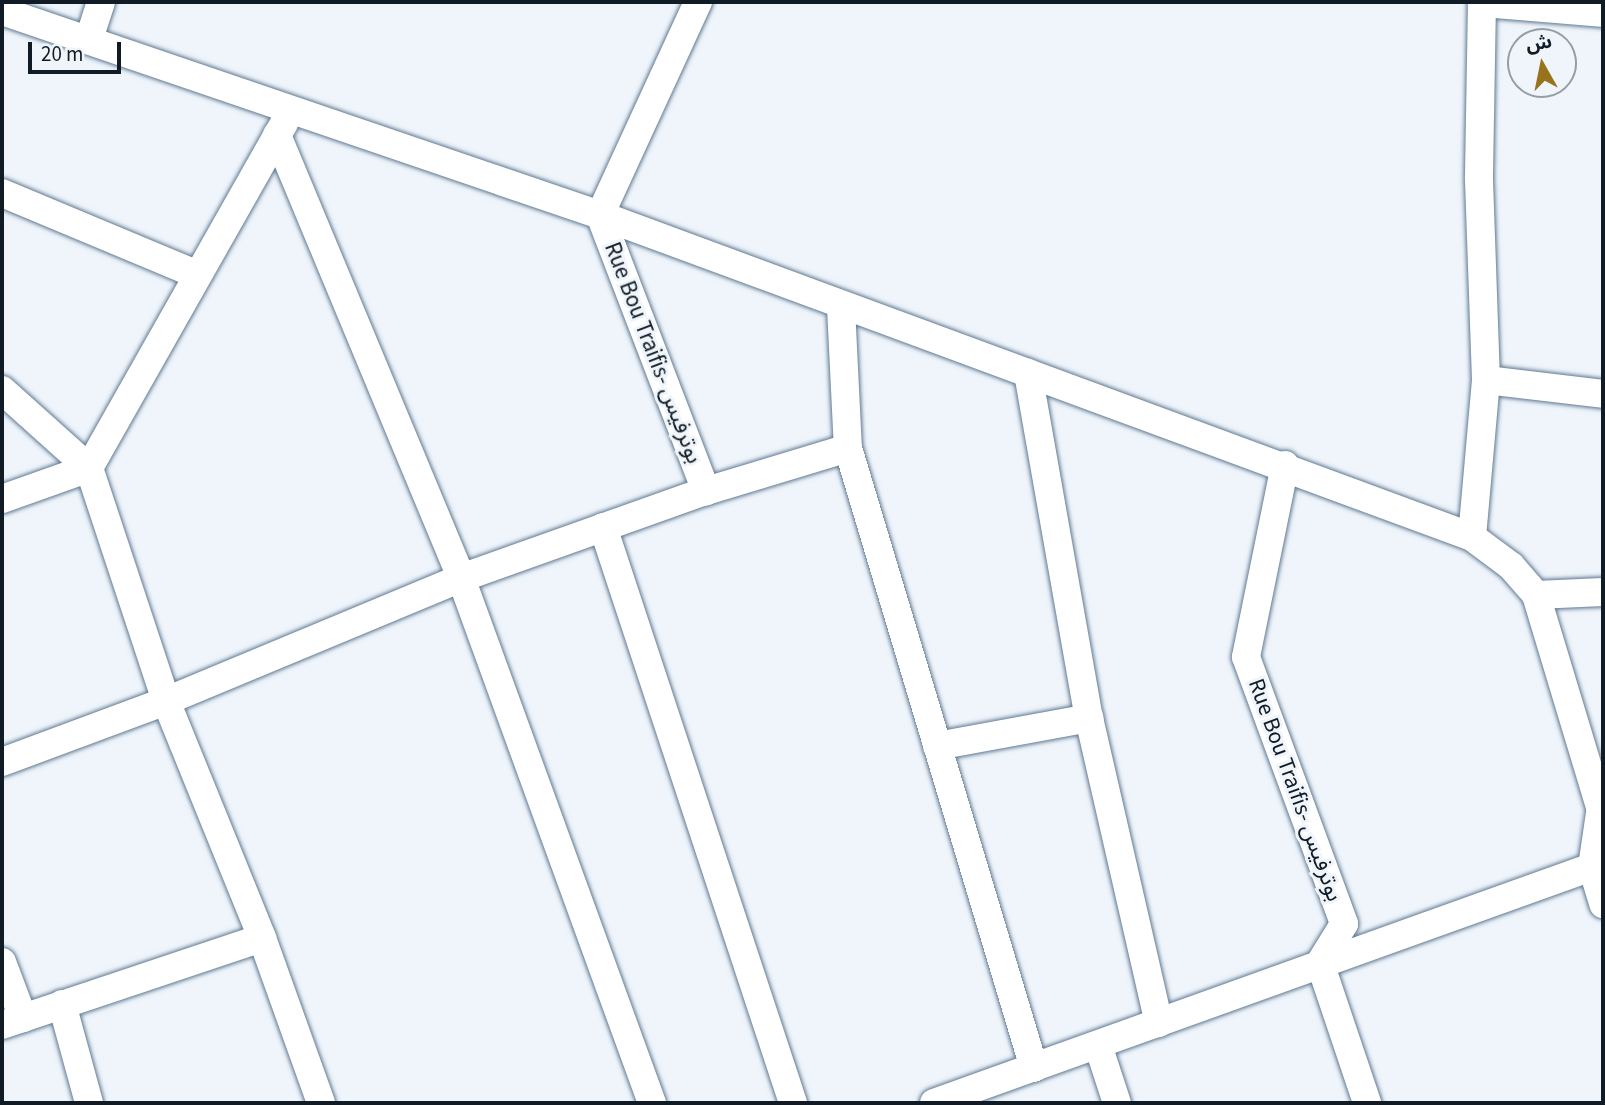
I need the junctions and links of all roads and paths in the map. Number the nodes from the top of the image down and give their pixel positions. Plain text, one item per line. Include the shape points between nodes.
1 (101, 2) edge
2 (698, 2) edge
3 (1482, 2) edge
4 (2, 11) edge
5 (1603, 13) edge
6 (89, 38) junction
7 (284, 123) junction
8 (2, 193) edge
9 (600, 215) junction
10 (196, 274) junction
11 (841, 307) junction
12 (1028, 373) junction
13 (1486, 380) junction
14 (2, 390) edge
15 (1603, 394) edge
16 (848, 448) junction
17 (1285, 465) junction
18 (89, 468) junction
19 (706, 491) junction
20 (2, 499) edge
21 (603, 527) junction
22 (1472, 537) junction
23 (461, 578) junction
24 (1603, 592) edge
25 (1536, 595) junction
26 (166, 701) junction
27 (1089, 718) junction
28 (937, 746) junction
29 (2, 762) edge
30 (1602, 815) edge
31 (1598, 865) edge
32 (1603, 904) edge
33 (262, 938) junction
34 (2, 962) edge
35 (1320, 964) junction
36 (62, 1004) junction
37 (12, 1021) edge
38 (1159, 1023) junction
39 (1098, 1045) junction
40 (1034, 1068) junction
41 (940, 1102) edge
42 (89, 1103) edge
43 (321, 1103) edge
44 (652, 1103) edge
45 (793, 1103) edge
46 (1117, 1103) edge
47 (1367, 1103) edge

1 - 6 street
2 - 9 street
3 - 5 street
3 - 13 street via 1479,180
4 - 6 street
6 - 7 street
7 - 9 street
7 - 10 street
7 - 23 street
8 - 10 street
9 - 11 street
9 - 19 street, Rue Bou Traifis- بوترفيس
10 - 18 street
11 - 12 street
11 - 16 street
12 - 17 street
12 - 27 street
13 - 15 street
13 - 22 street
14 - 18 street
16 - 19 street
16 - 28 street
17 - 22 street
17 - 35 street, Rue Bou Traifis- بوترفيس via 1246,657 1344,924
18 - 20 street
18 - 26 street
19 - 21 street
21 - 23 street
21 - 45 street
22 - 25 street via 1511,566
23 - 26 street
23 - 44 street
24 - 25 street
25 - 30 street
26 - 29 street
26 - 33 street
27 - 28 street
27 - 38 street
28 - 40 street
30 - 31 street
31 - 32 street
31 - 35 street
33 - 36 street
33 - 43 street
34 - 37 street
35 - 38 street
35 - 47 street
36 - 37 street
36 - 42 street
38 - 39 street
39 - 40 street
39 - 46 street
40 - 41 street

